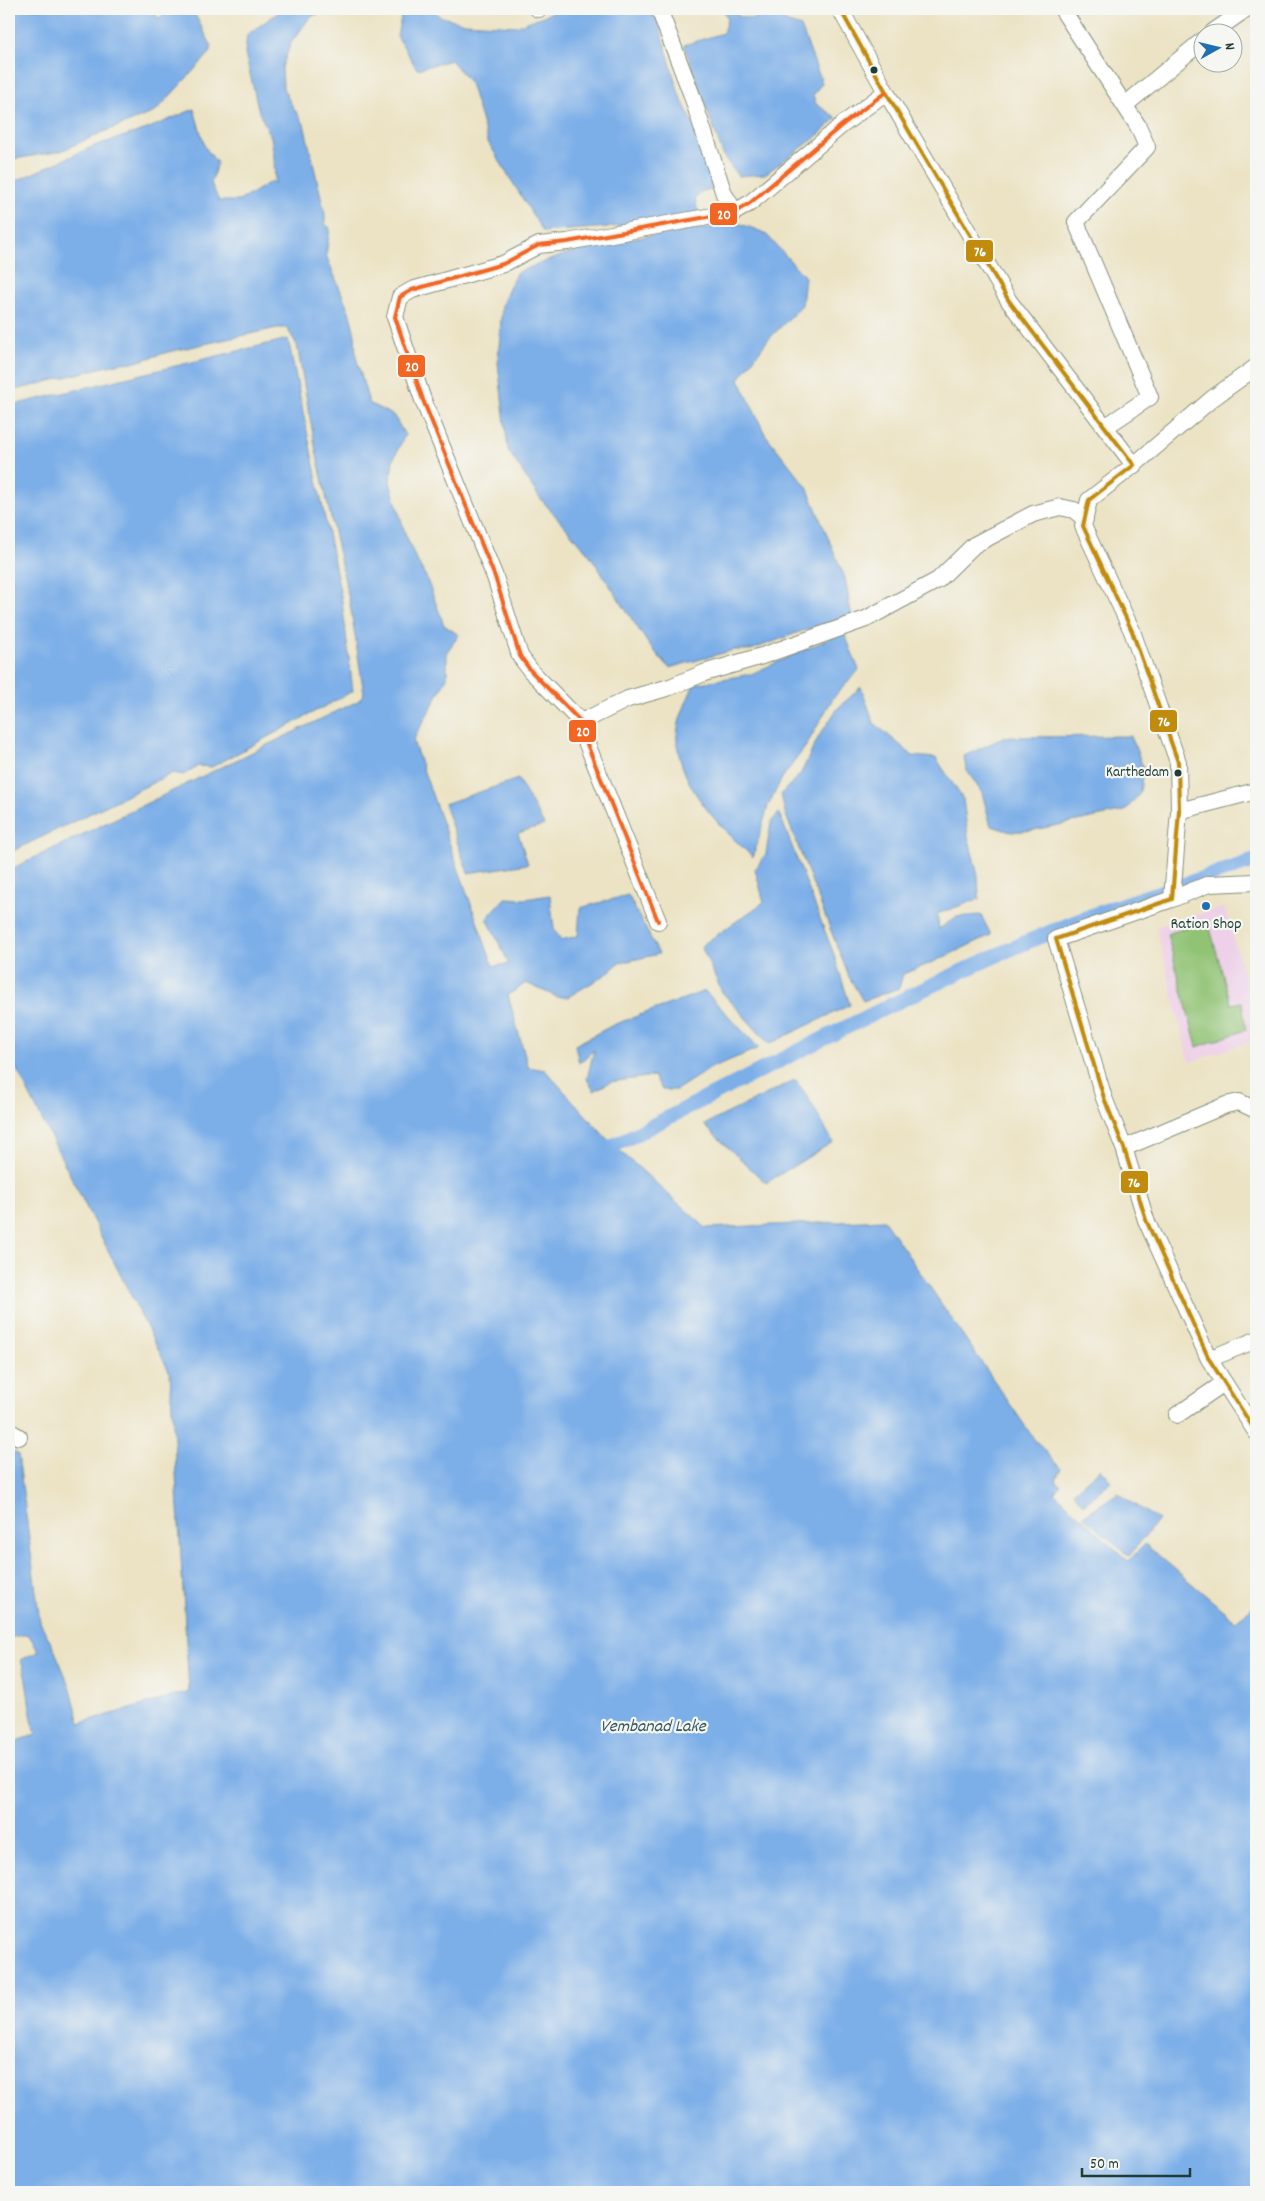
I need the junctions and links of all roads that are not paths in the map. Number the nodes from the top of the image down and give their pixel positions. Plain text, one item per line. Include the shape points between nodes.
1 (659, 9) edge
2 (840, 9) edge
3 (1062, 9) edge
4 (1246, 9) edge
5 (1227, 22) edge
6 (1192, 49) edge
7 (886, 92) junction
8 (1125, 105) junction
9 (735, 212) junction
10 (1256, 366) edge
11 (1105, 427) junction
12 (1134, 465) junction
13 (1084, 519) junction
14 (581, 722) junction
15 (1256, 792) edge
16 (1179, 811) junction
17 (1256, 882) edge
18 (1172, 899) junction
19 (658, 921) dead end
20 (1256, 1110) edge
21 (1124, 1148) junction
22 (1256, 1340) edge
23 (1209, 1359) junction
24 (1224, 1383) junction
25 (1177, 1415) dead end
26 (1256, 1432) edge

1 - 9 street via 724,194
2 - 7 street
3 - 8 street
4 - 5 street
6 - 8 street
7 - 9 street
7 - 11 street via 1009,301
8 - 11 street via 1147,147 1076,222 1150,397
9 - 14 street via 539,245 503,264 412,290 400,297 395,317 423,400 495,577 520,656 531,672
10 - 12 street
11 - 12 street
12 - 13 street via 1089,500
13 - 14 street via 1074,510 1060,507 1033,514 974,546 938,580 866,619 628,700
13 - 16 street via 1083,526 1132,631 1166,723 1178,762
14 - 19 street
15 - 16 street
16 - 18 street
17 - 18 street via 1209,884
18 - 21 street via 1056,939 1104,1098
20 - 21 street via 1239,1102 1226,1105
21 - 23 street via 1146,1220
22 - 23 street
23 - 24 street
24 - 25 street
24 - 26 street

